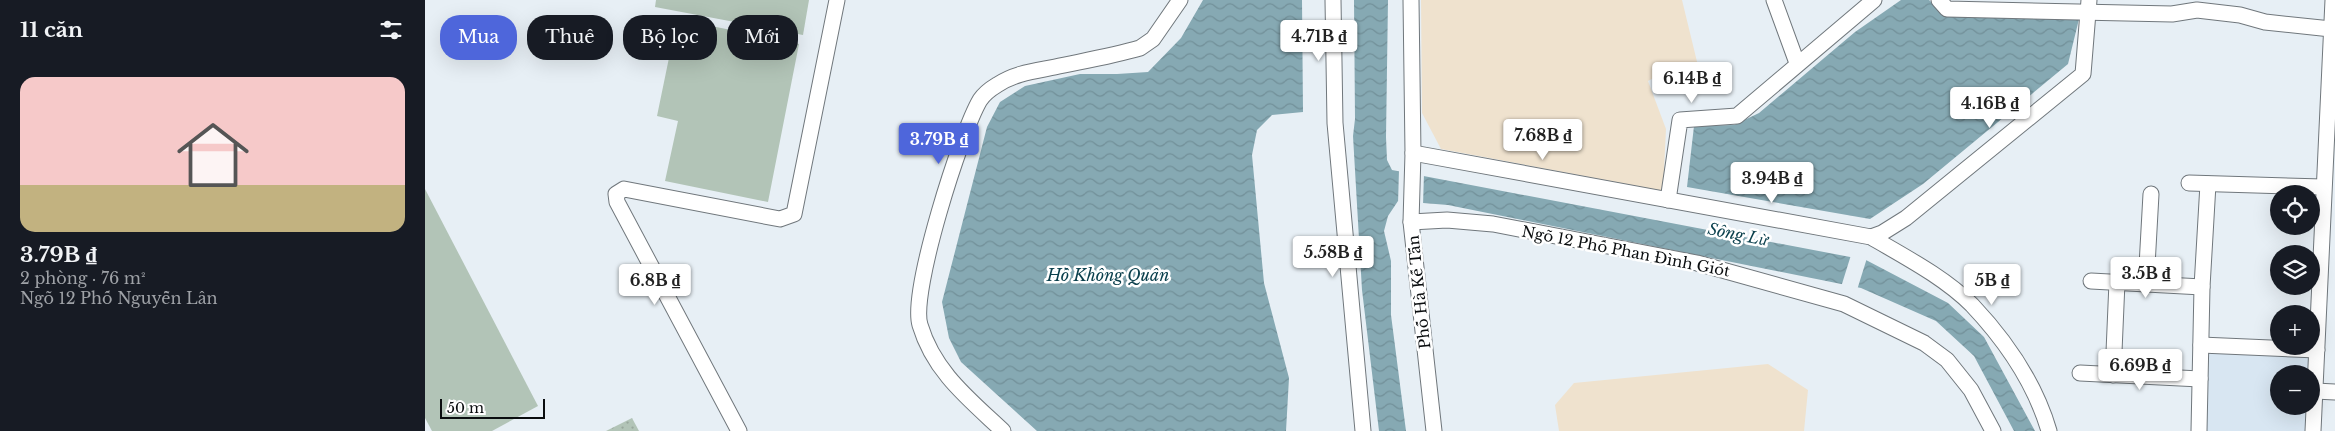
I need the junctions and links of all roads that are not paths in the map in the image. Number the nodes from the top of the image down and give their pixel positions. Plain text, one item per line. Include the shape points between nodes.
1 (837, 0) edge
2 (1180, 0) edge
3 (1333, 0) edge
4 (1411, 0) edge
5 (1774, 0) edge
6 (1874, 0) edge
7 (1967, 0) edge
8 (2333, 0) edge
9 (1943, 5) edge
10 (2089, 6) edge
11 (2227, 7) edge
12 (2331, 29) junction
13 (1797, 63) junction
14 (1413, 153) junction
15 (2189, 183) dead end
16 (2208, 184) junction
17 (2323, 187) junction
18 (2151, 194) dead end
19 (1668, 200) junction
20 (1411, 222) junction
21 (1871, 237) junction
22 (2091, 281) dead end
23 (2117, 282) junction
24 (2146, 284) junction
25 (2203, 286) junction
26 (2319, 305) edge
27 (2201, 345) junction
28 (2270, 348) edge
29 (2080, 373) dead end
30 (2113, 375) junction
31 (2200, 379) junction
32 (2320, 390) edge
33 (2335, 392) edge
34 (2314, 415) edge
35 (739, 431) edge
36 (1003, 431) edge
37 (1363, 431) edge
38 (1435, 431) edge
39 (1993, 431) edge
40 (2049, 431) edge
41 (2199, 431) edge
42 (2313, 431) edge

1 - 35 street via 794,214 780,219 624,189 616,194 617,202
2 - 36 street via 1153,39 1140,48 1017,74 997,84 981,98 966,129 924,269 919,295 919,323 930,353 947,377
3 - 37 street via 1335,123
4 - 14 street, Phố Hà Kế Tấn
5 - 13 street
6 - 13 street
7 - 9 street
8 - 12 street
9 - 10 street
10 - 11 street via 2172,14
10 - 21 street via 2083,74 1906,218
11 - 12 street via 2256,25 2265,22
12 - 17 street
13 - 19 street via 1737,116 1680,120
14 - 19 street
14 - 20 street, Phố Hà Kế Tấn
15 - 16 street
16 - 17 street
16 - 25 street
17 - 26 street
18 - 24 street
19 - 21 street
20 - 38 street, Phố Hà Kế Tấn
20 - 39 street, Ngõ 12 Phố Phan Đình Giót via 1447,220 1493,224 1697,263 1844,304 1924,343 1947,360 1971,390
21 - 40 street via 1928,271 1971,304 2021,368
22 - 23 street
23 - 24 street
23 - 30 street
24 - 25 street
25 - 27 street
27 - 28 street
27 - 31 street
29 - 30 street
30 - 31 street
31 - 41 street
32 - 33 street
34 - 42 street

